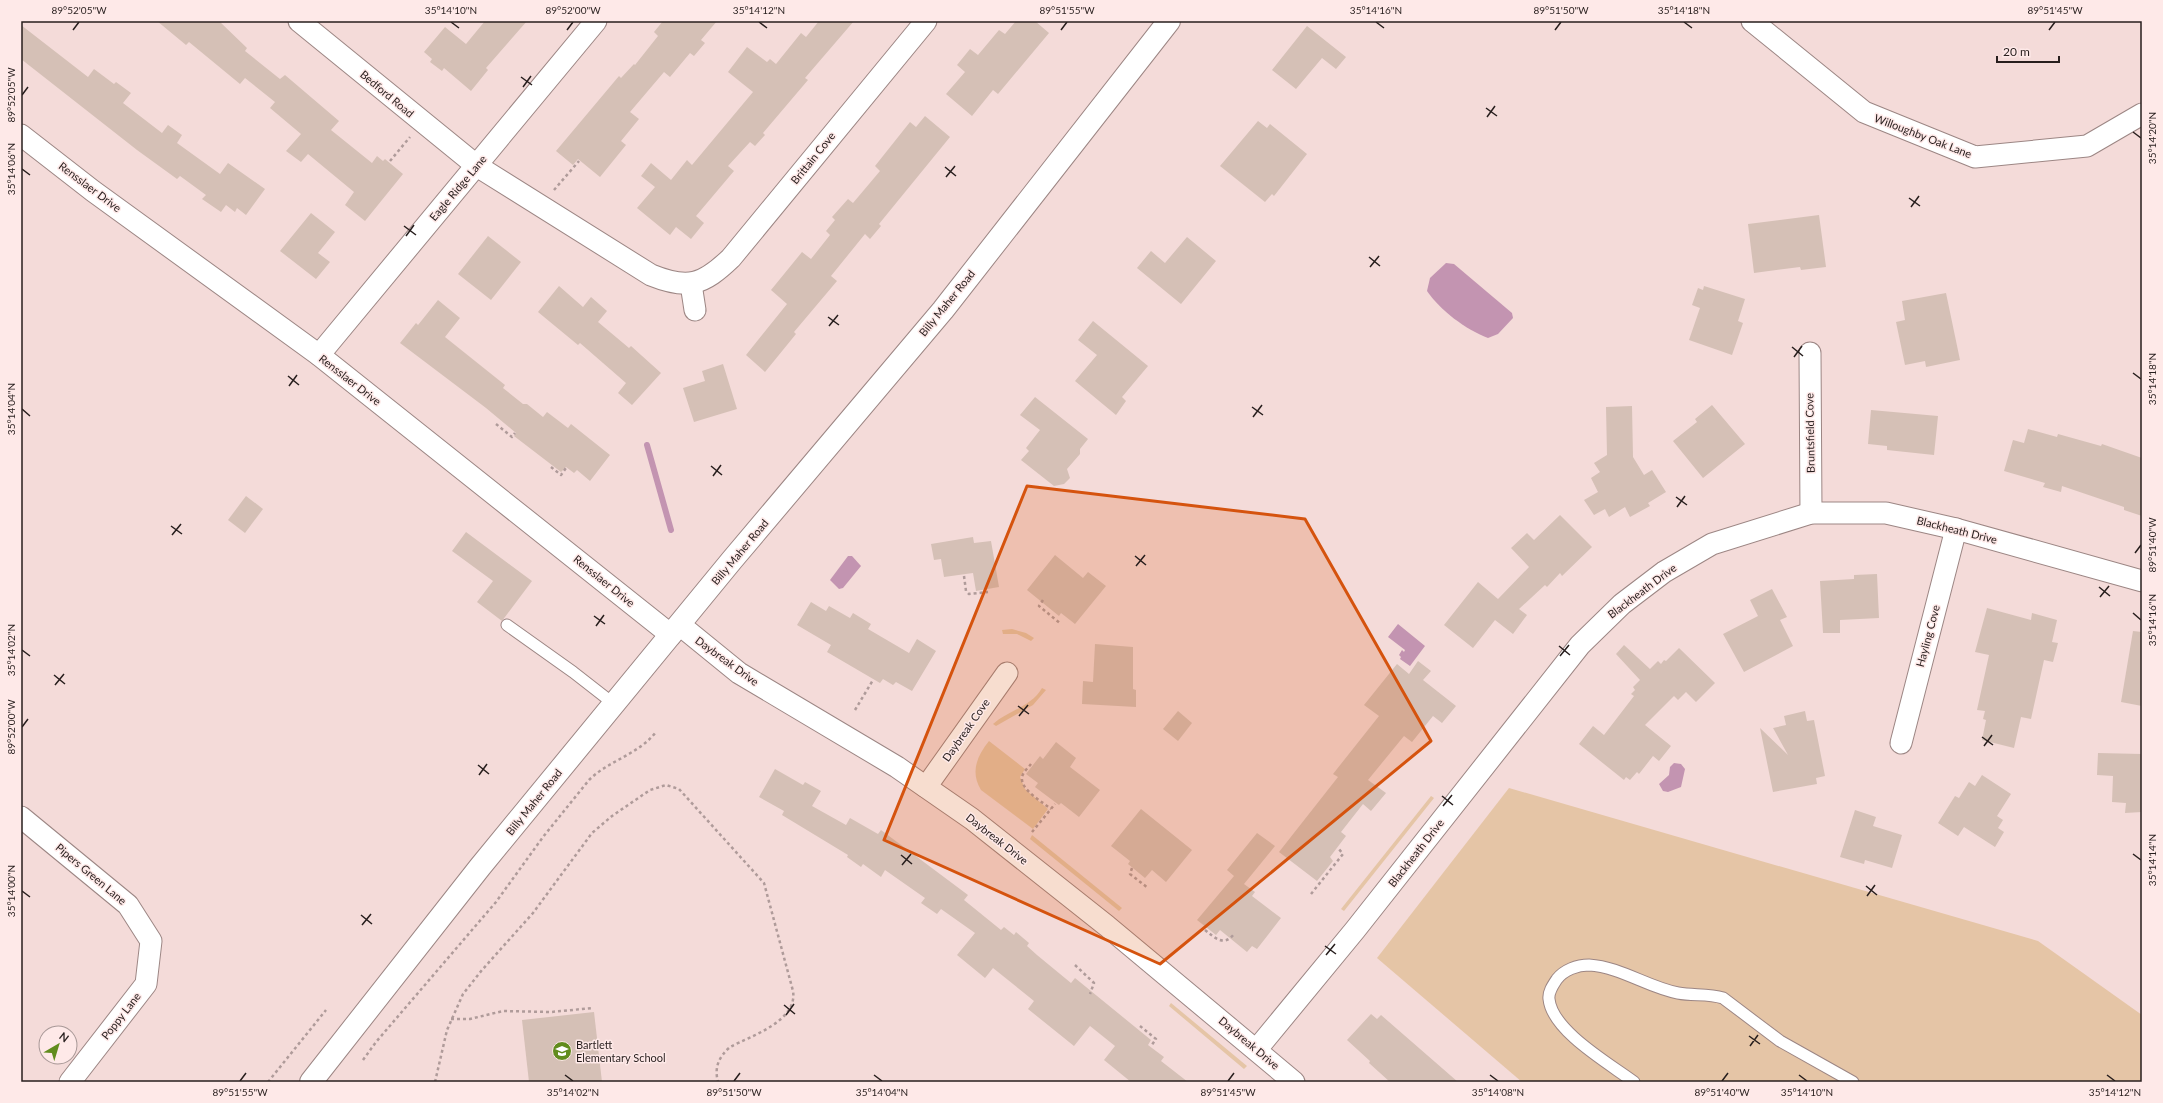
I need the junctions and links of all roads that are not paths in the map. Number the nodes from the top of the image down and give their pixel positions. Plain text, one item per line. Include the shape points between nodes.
1 (299, 21) edge
2 (596, 21) edge
3 (926, 21) edge
4 (1168, 21) edge
5 (1752, 21) edge
6 (2142, 114) edge
7 (21, 135) edge
8 (477, 166) junction
9 (691, 284) junction
10 (695, 310) dead end
11 (1810, 353) dead end
12 (319, 355) junction
13 (1811, 513) junction
14 (1956, 529) junction
15 (2142, 581) edge
16 (507, 625) dead end
17 (676, 630) junction
18 (1007, 673) dead end
19 (614, 704) junction
20 (1901, 743) dead end
21 (926, 787) junction
22 (21, 817) edge
23 (151, 940) joint
24 (1257, 1049) junction
25 (70, 1082) edge
26 (310, 1082) edge
27 (1294, 1082) edge
28 (1634, 1082) edge
29 (1853, 1082) edge

1 - 8 street, Bedford Road
2 - 8 street, Eagle Ridge Lane
3 - 9 street, Brittain Cove via 731,258 705,280
4 - 17 main road, Billy Maher Road via 943,310
5 - 6 street, Willoughby Oak Lane via 1864,112 1976,157 2087,146
7 - 12 street, Rensslaer Drive via 93,191
8 - 9 street, Brittain Cove via 651,275
8 - 12 street, Eagle Ridge Lane
9 - 10 street
11 - 13 street, Bruntsfield Cove
12 - 17 street, Rensslaer Drive
13 - 14 street, Blackheath Drive via 1886,513
13 - 24 street, Blackheath Drive via 1712,544 1664,572 1609,616 1572,655 1355,930
14 - 15 street, Blackheath Drive
14 - 20 street, Hayling Cove
16 - 19 lane
17 - 19 main road, Billy Maher Road
17 - 21 street, Daybreak Drive via 739,672
18 - 21 street, Daybreak Cove
19 - 26 main road, Billy Maher Road via 480,867
21 - 24 street, Daybreak Drive via 1039,871
22 - 23 street, Pipers Green Lane via 128,905
23 - 25 street, Poppy Lane via 146,984
24 - 27 street, Daybreak Drive
28 - 29 lane via 1576,1039 1553,1012 1549,998 1550,990 1565,971 1584,965 1607,967 1666,990 1723,998 1780,1042

